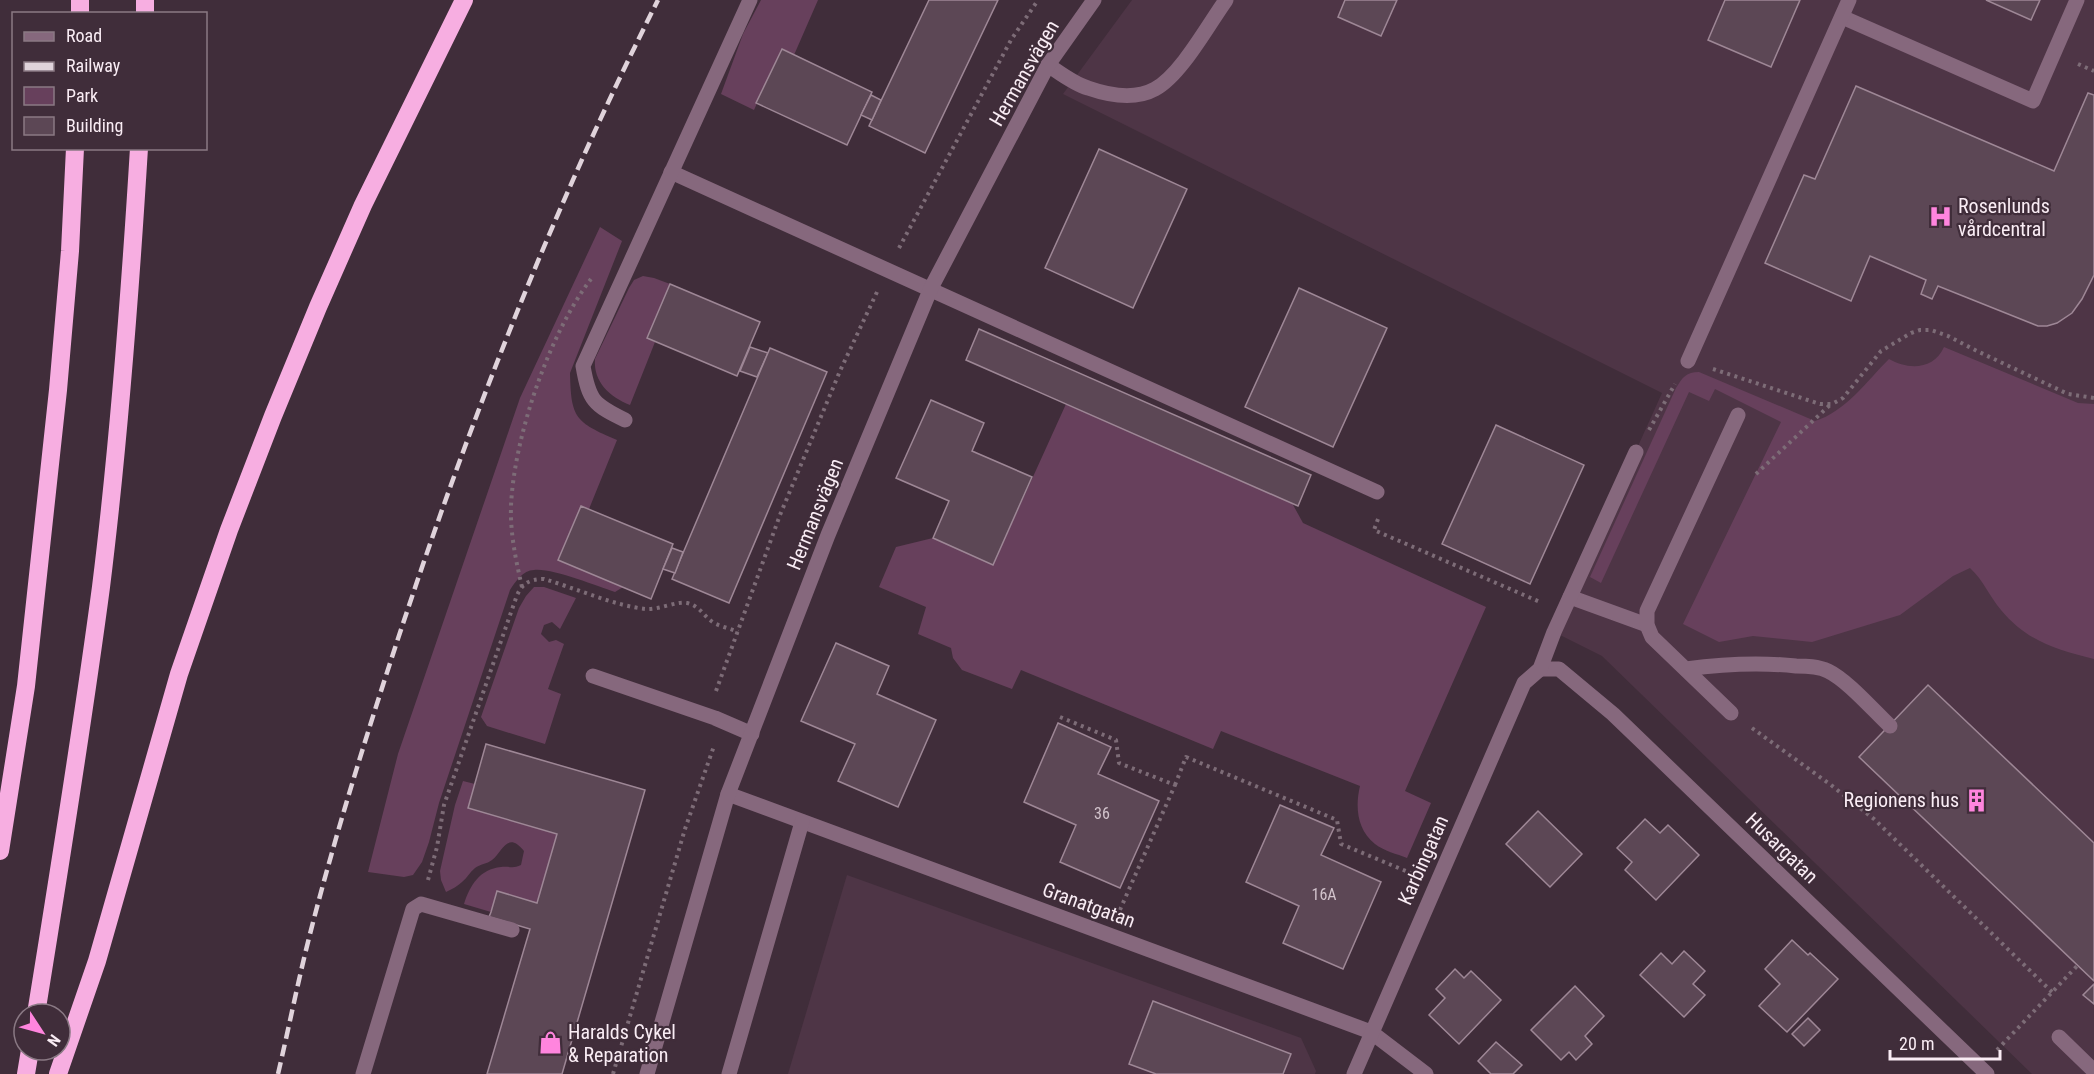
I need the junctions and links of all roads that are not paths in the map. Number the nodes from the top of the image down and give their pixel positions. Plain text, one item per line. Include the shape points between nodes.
1 (464, 0) edge
2 (750, 0) edge
3 (1094, 0) edge
4 (1226, 0) edge
5 (1849, 0) edge
6 (2077, 0) edge
7 (1842, 17) junction
8 (1048, 65) junction
9 (75, 150) edge
10 (139, 150) edge
11 (671, 172) junction
12 (931, 288) junction
13 (1688, 361) road end
14 (1738, 415) dead end
15 (625, 420) dead end
16 (1636, 452) road end
17 (1377, 492) road end
18 (1570, 597) junction
19 (1647, 625) junction
20 (1540, 669) junction
21 (1686, 669) junction
22 (592, 676) dead end
23 (1731, 713) road end
24 (1890, 726) dead end
25 (752, 734) junction
26 (728, 794) junction
27 (802, 822) junction
28 (0, 851) edge
29 (512, 930) dead end
30 (38, 1002) edge
31 (1371, 1032) junction
32 (2059, 1037) dead end
33 (1984, 1071) edge
34 (2094, 1071) edge
35 (58, 1074) edge
36 (363, 1074) edge
37 (647, 1074) edge
38 (729, 1074) edge
39 (1354, 1074) edge
40 (1426, 1074) edge

1 - 35 highway via 322,297 229,530 179,675 98,961
2 - 11 street
3 - 8 street, Hermansvägen
4 - 8 street via 1176,72 1155,89 1136,96 1086,88
5 - 7 street
6 - 7 street via 2033,101
7 - 13 street
8 - 12 street, Hermansvägen
9 - 28 highway via 58,390 26,686
10 - 30 highway via 128,324 101,586
11 - 12 street
11 - 15 street via 583,366 593,399 602,409
12 - 17 street
12 - 25 street, Hermansvägen via 828,535
14 - 19 street via 1647,611
16 - 18 street, Karbingatan
18 - 19 street
18 - 20 street, Karbingatan
19 - 21 street via 1652,637
20 - 31 street, Karbingatan via 1524,683
20 - 33 street, Husargatan via 1558,669 1613,714
21 - 23 street
21 - 24 street via 1763,663 1827,670
22 - 25 street
25 - 26 street, Hermansvägen
26 - 27 street, Granatgatan
26 - 37 street, Hermansvägen
27 - 31 street, Granatgatan
27 - 38 street
29 - 36 street via 421,904 413,909
31 - 39 street, Karbingatan
31 - 40 street, Granatgatan
32 - 34 street

